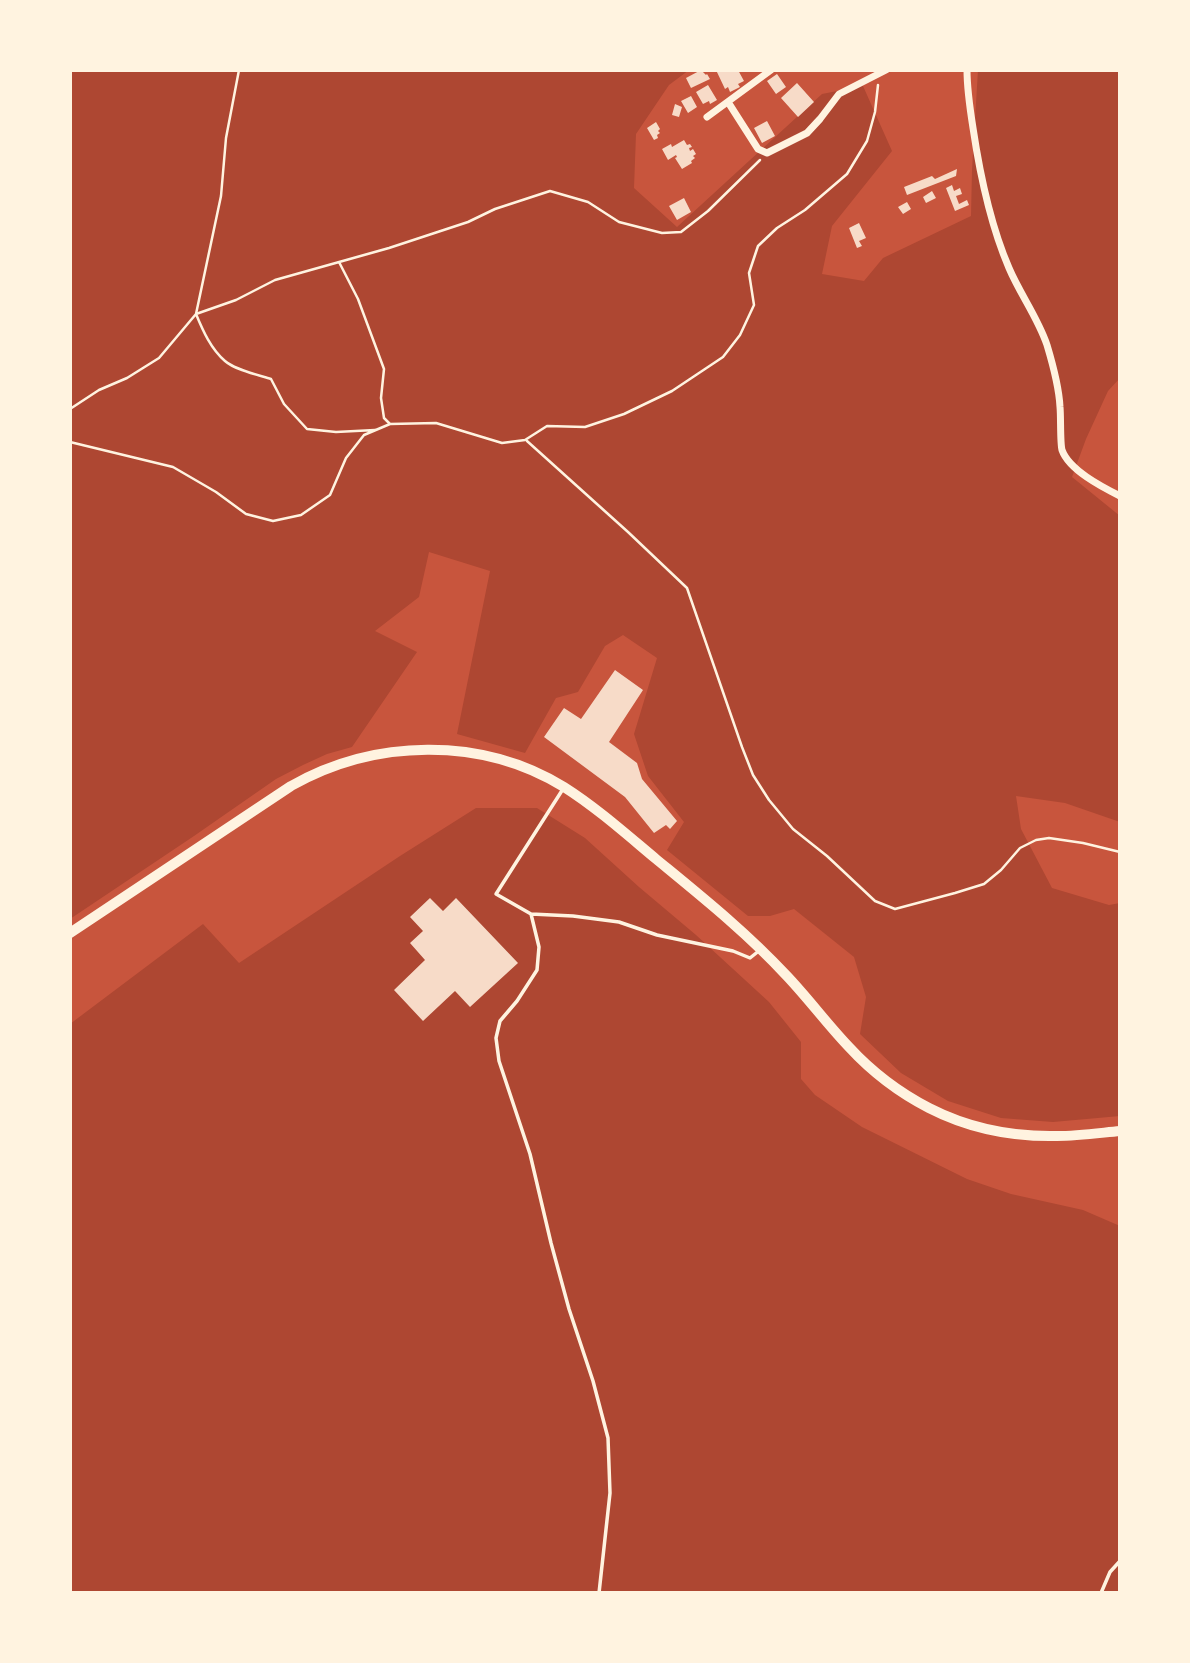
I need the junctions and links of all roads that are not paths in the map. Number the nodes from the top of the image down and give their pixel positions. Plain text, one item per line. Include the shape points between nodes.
1 (771, 70) edge
2 (967, 70) edge
3 (883, 71) edge
4 (728, 102) junction
5 (707, 117) dead end
6 (1120, 496) edge
7 (564, 788) junction
8 (531, 914) junction
9 (70, 933) edge
10 (761, 948) junction
11 (1120, 1131) edge
12 (1120, 1561) edge
13 (599, 1593) edge
14 (1101, 1593) edge

1 - 4 street
2 - 6 street via 978,156 998,240 1045,340 1056,377 1062,450 1073,466
3 - 4 street via 839,94 807,133 767,153 758,149
4 - 5 street
7 - 8 lane via 496,894
7 - 9 main road via 523,767 466,752 412,750 358,759 291,786
7 - 10 main road
8 - 10 lane via 618,922 750,958
8 - 13 lane via 539,947 537,970 500,1021 496,1038 608,1438 610,1493
10 - 11 main road via 874,1072 929,1108 979,1127 1030,1136
12 - 14 lane

